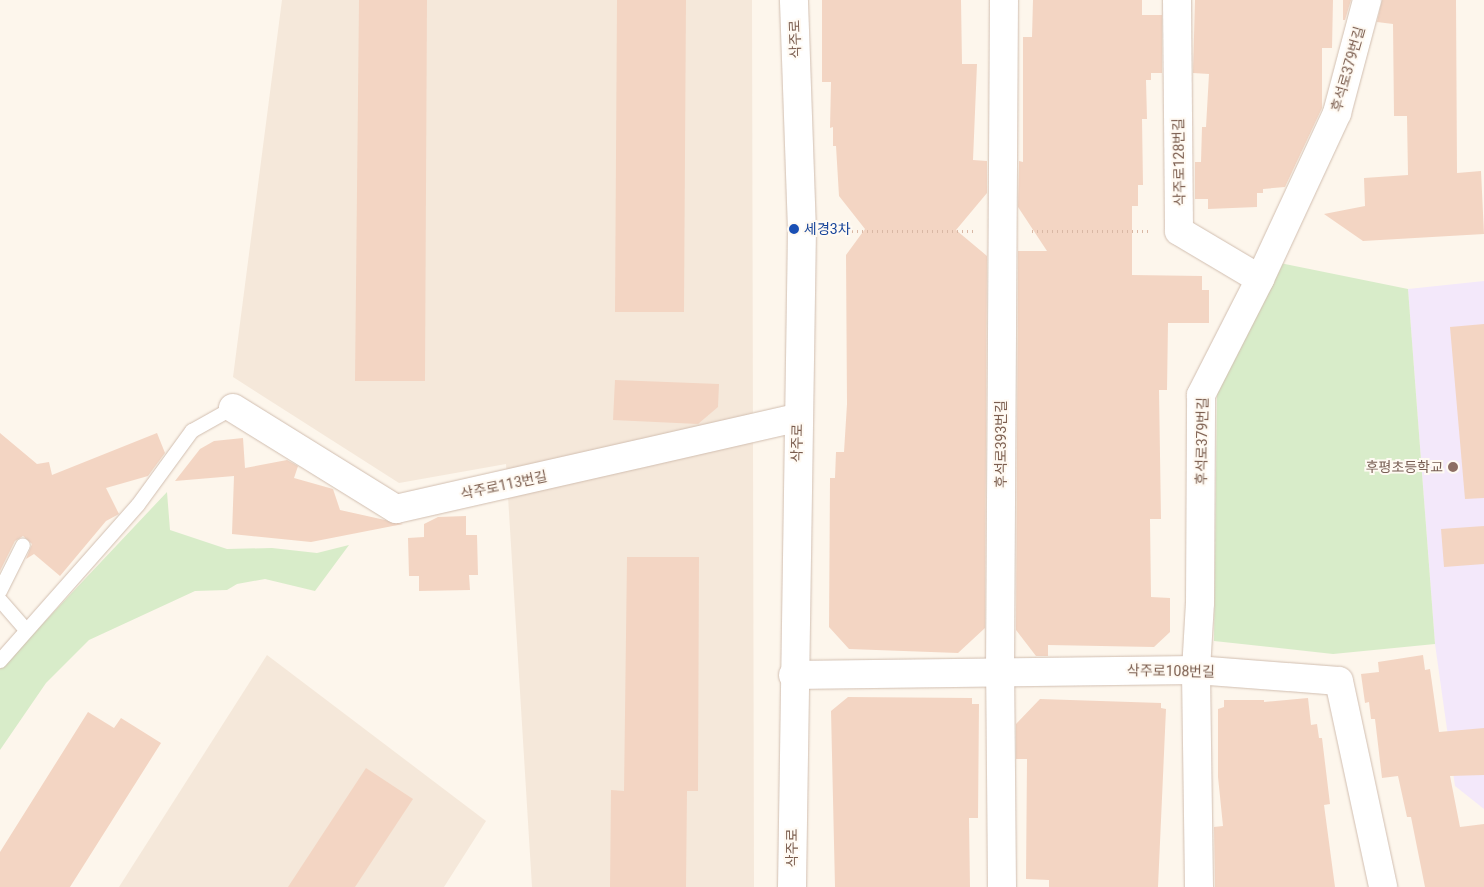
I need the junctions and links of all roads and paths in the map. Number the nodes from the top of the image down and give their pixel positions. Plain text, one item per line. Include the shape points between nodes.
1 (794, 0) edge
2 (1004, 0) edge
3 (1177, 0) edge
4 (1367, 0) edge
5 (1260, 279) junction
6 (233, 408) joint
7 (798, 418) junction
8 (23, 545) dead end
9 (0, 591) edge
10 (0, 600) edge
11 (26, 630) junction
12 (0, 661) edge
13 (1196, 670) junction
14 (1000, 671) junction
15 (793, 675) junction
16 (792, 887) edge
17 (1002, 887) edge
18 (1199, 887) edge
19 (1383, 887) edge

1 - 7 street, 삭주로 via 802,231
2 - 14 street, 후석로393번길
3 - 5 street, 삭주로128번길 via 1179,231
4 - 5 street, 후석로379번길 via 1337,113
5 - 13 street, 후석로379번길 via 1201,395 1200,603
6 - 7 street, 삭주로113번길 via 396,509
6 - 11 lane via 192,431 138,505
7 - 15 street, 삭주로
8 - 9 lane
10 - 11 lane
11 - 12 lane
13 - 14 street, 삭주로108번길
13 - 18 street, 후석로379번길
13 - 19 street, 삭주로108번길 via 1339,681
14 - 15 street, 삭주로108번길
14 - 17 street, 후석로393번길
15 - 16 street, 삭주로

